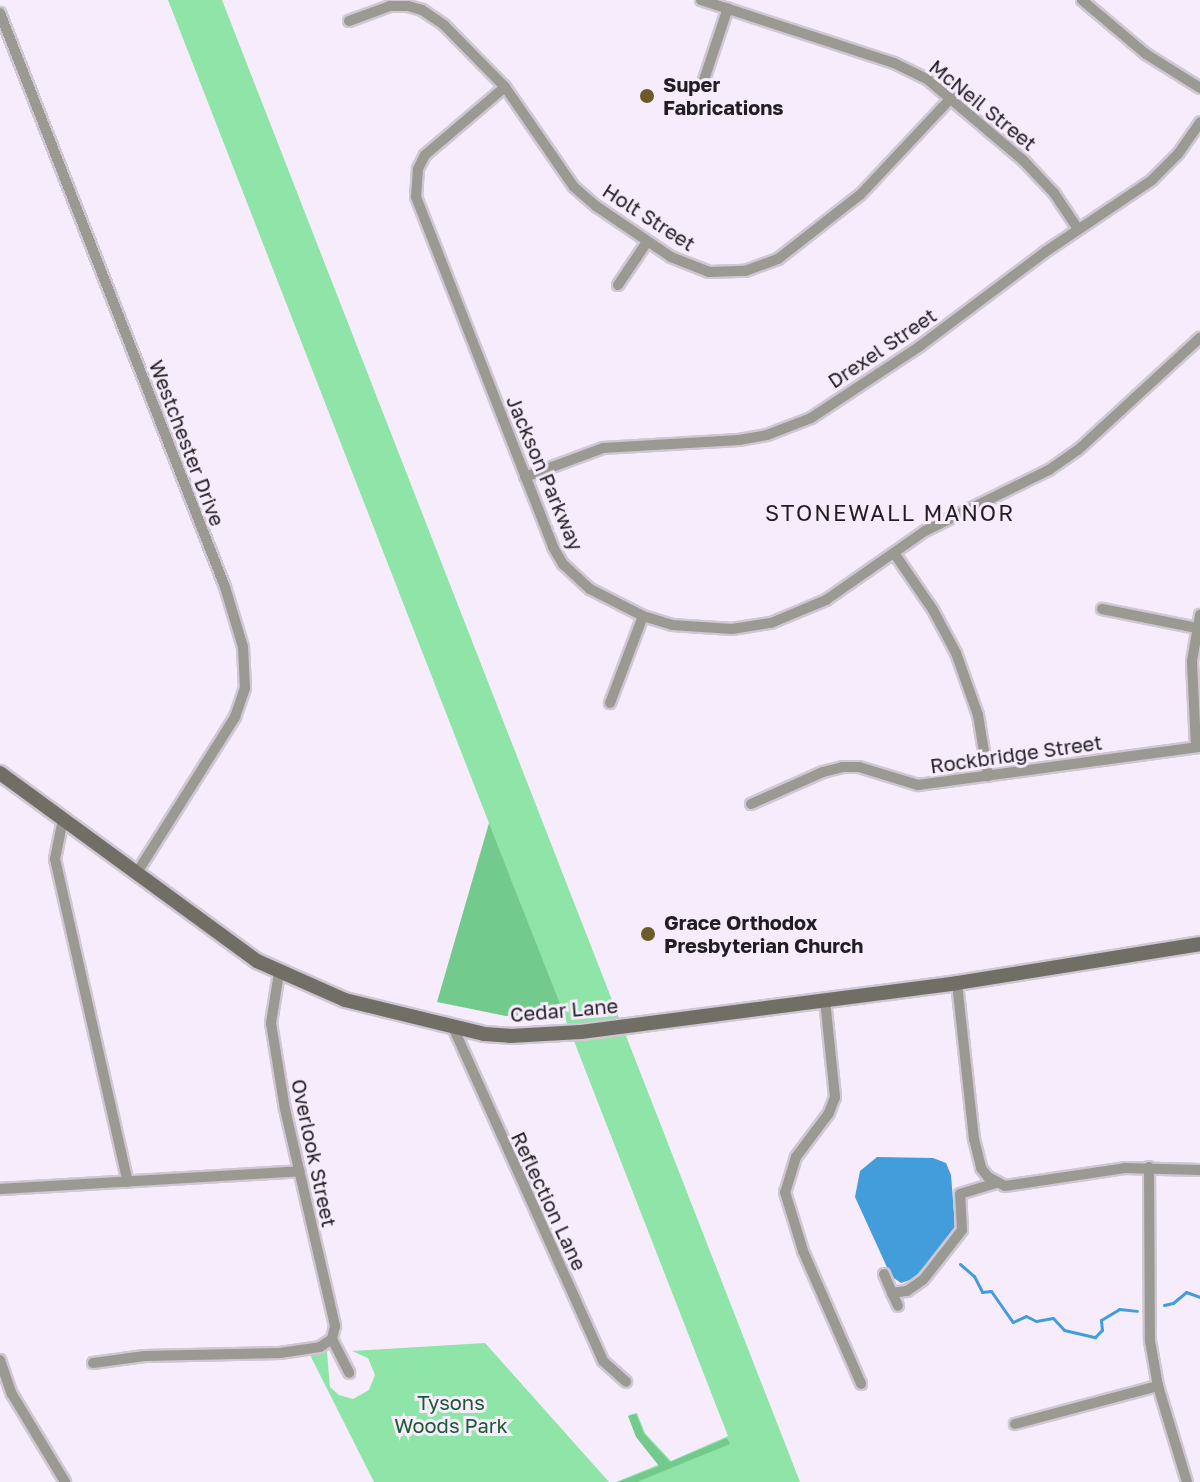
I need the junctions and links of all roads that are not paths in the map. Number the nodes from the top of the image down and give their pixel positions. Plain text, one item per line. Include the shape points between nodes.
1 (701, 0) edge
2 (1082, 0) edge
3 (728, 8) junction
4 (0, 13) edge
5 (349, 21) dead end
6 (702, 86) dead end
7 (505, 87) junction
8 (1200, 88) edge
9 (952, 97) junction
10 (1200, 122) edge
11 (1078, 229) junction
12 (647, 242) junction
13 (618, 285) dead end
14 (1200, 338) edge
15 (525, 477) junction
16 (894, 553) junction
17 (1102, 609) dead end
18 (1200, 615) edge
19 (643, 616) junction
20 (1197, 628) junction
21 (610, 703) dead end
22 (1198, 747) edge
23 (0, 773) edge
24 (988, 776) junction
25 (751, 804) dead end
26 (63, 819) junction
27 (136, 874) junction
28 (1200, 944) edge
29 (279, 973) junction
30 (957, 983) junction
31 (825, 1000) junction
32 (453, 1027) junction
33 (1149, 1167) junction
34 (1200, 1170) edge
35 (299, 1171) junction
36 (992, 1180) junction
37 (128, 1182) junction
38 (0, 1189) edge
39 (884, 1274) dead end
40 (892, 1293) junction
41 (898, 1306) dead end
42 (332, 1339) junction
43 (0, 1360) edge
44 (93, 1363) dead end
45 (349, 1373) dead end
46 (626, 1382) dead end
47 (861, 1384) dead end
48 (1158, 1386) junction
49 (1015, 1424) dead end
50 (65, 1482) edge
51 (1187, 1482) edge

1 - 3 street, McNeil Street
2 - 8 street via 1146,54
3 - 6 street
3 - 9 street, McNeil Street via 894,63
4 - 27 street, Westchester Drive via 225,587 243,647 245,688 235,717
5 - 7 street, Holt Street via 390,6 422,10 469,47
7 - 12 street, Holt Street via 574,187
7 - 15 street, Jackson Parkway via 430,149 415,184
9 - 11 street, McNeil Street via 1038,174
9 - 12 street, Holt Street via 861,194 778,259 745,271 709,272
10 - 11 street, Drexel Street via 1152,180
11 - 15 street, Drexel Street via 920,346 790,427 739,440 603,448
12 - 13 street
14 - 16 street, Jackson Parkway via 1078,450 1029,480 948,517
15 - 19 street, Jackson Parkway via 563,564 590,589
16 - 19 street, Jackson Parkway via 826,600 771,623 701,629
16 - 24 street via 956,653 978,715
17 - 20 street
18 - 20 street
19 - 21 street
20 - 22 street via 1191,703
22 - 24 street, Rockbridge Street
23 - 26 main road, Cedar Lane
24 - 25 street, Rockbridge Street via 918,785 843,767
26 - 27 main road, Cedar Lane
26 - 37 street via 55,859
27 - 29 main road, Cedar Lane
28 - 30 main road, Cedar Lane
29 - 32 main road, Cedar Lane via 345,1000
29 - 35 street, Overlook Street via 271,1023
30 - 31 main road, Cedar Lane
30 - 36 street via 974,1139 981,1168
31 - 32 main road, Cedar Lane via 550,1035 510,1036
31 - 47 street via 835,1097 796,1157 785,1192 803,1251
32 - 46 street, Reflection Lane via 603,1361
33 - 34 street
33 - 36 street via 1005,1186
33 - 48 street via 1149,1331
35 - 37 street
35 - 42 street, Overlook Street via 335,1326
36 - 40 street via 960,1194 962,1230 954,1244 923,1280
37 - 38 street
39 - 40 street
40 - 41 street
42 - 44 street via 320,1347 280,1353 145,1356
42 - 45 street
43 - 50 street via 12,1394
48 - 49 street
48 - 51 street

